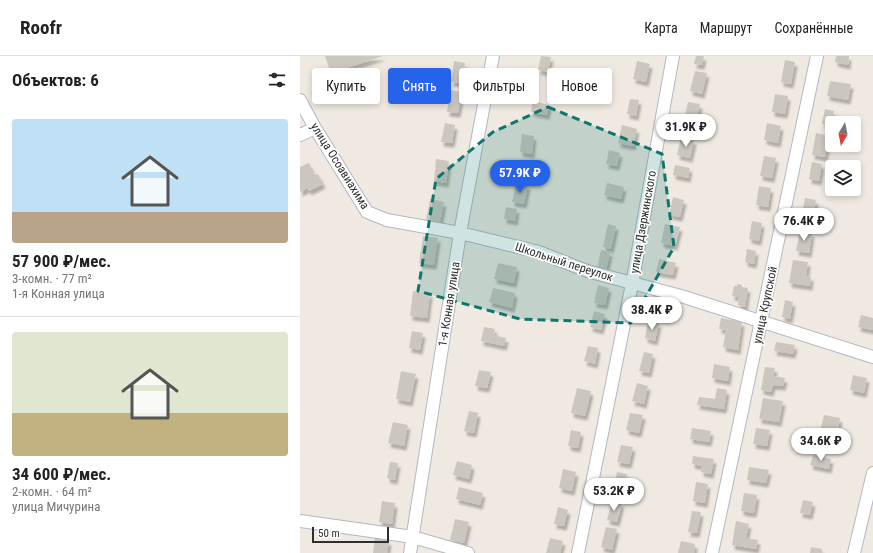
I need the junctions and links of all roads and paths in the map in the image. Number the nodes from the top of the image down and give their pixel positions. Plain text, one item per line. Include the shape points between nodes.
1 (493, 56) edge
2 (673, 56) edge
3 (817, 56) edge
4 (300, 100) edge
5 (315, 128) junction
6 (300, 135) edge
7 (460, 233) junction
8 (632, 284) junction
9 (761, 321) junction
10 (873, 356) edge
11 (873, 473) edge
12 (300, 521) edge
13 (413, 538) junction
14 (410, 553) edge
15 (468, 553) edge
16 (578, 553) edge
17 (712, 553) edge
18 (854, 553) edge

1 - 7 street, 1-я Конная улица
2 - 8 street, улица Дзержинского
3 - 9 street, улица Крупской
4 - 5 street, улица Осоавиахима
5 - 6 street
5 - 7 street, улица Осоавиахима via 367,212 387,220
7 - 8 street, Школьный переулок via 539,252 587,271
7 - 13 street, 1-я Конная улица
8 - 9 street, Школьный переулок
8 - 16 street, улица Дзержинского
9 - 10 street, Школьный переулок
9 - 17 street, улица Крупской
11 - 18 street
12 - 13 street
13 - 14 street, 1-я Конная улица
13 - 15 street

